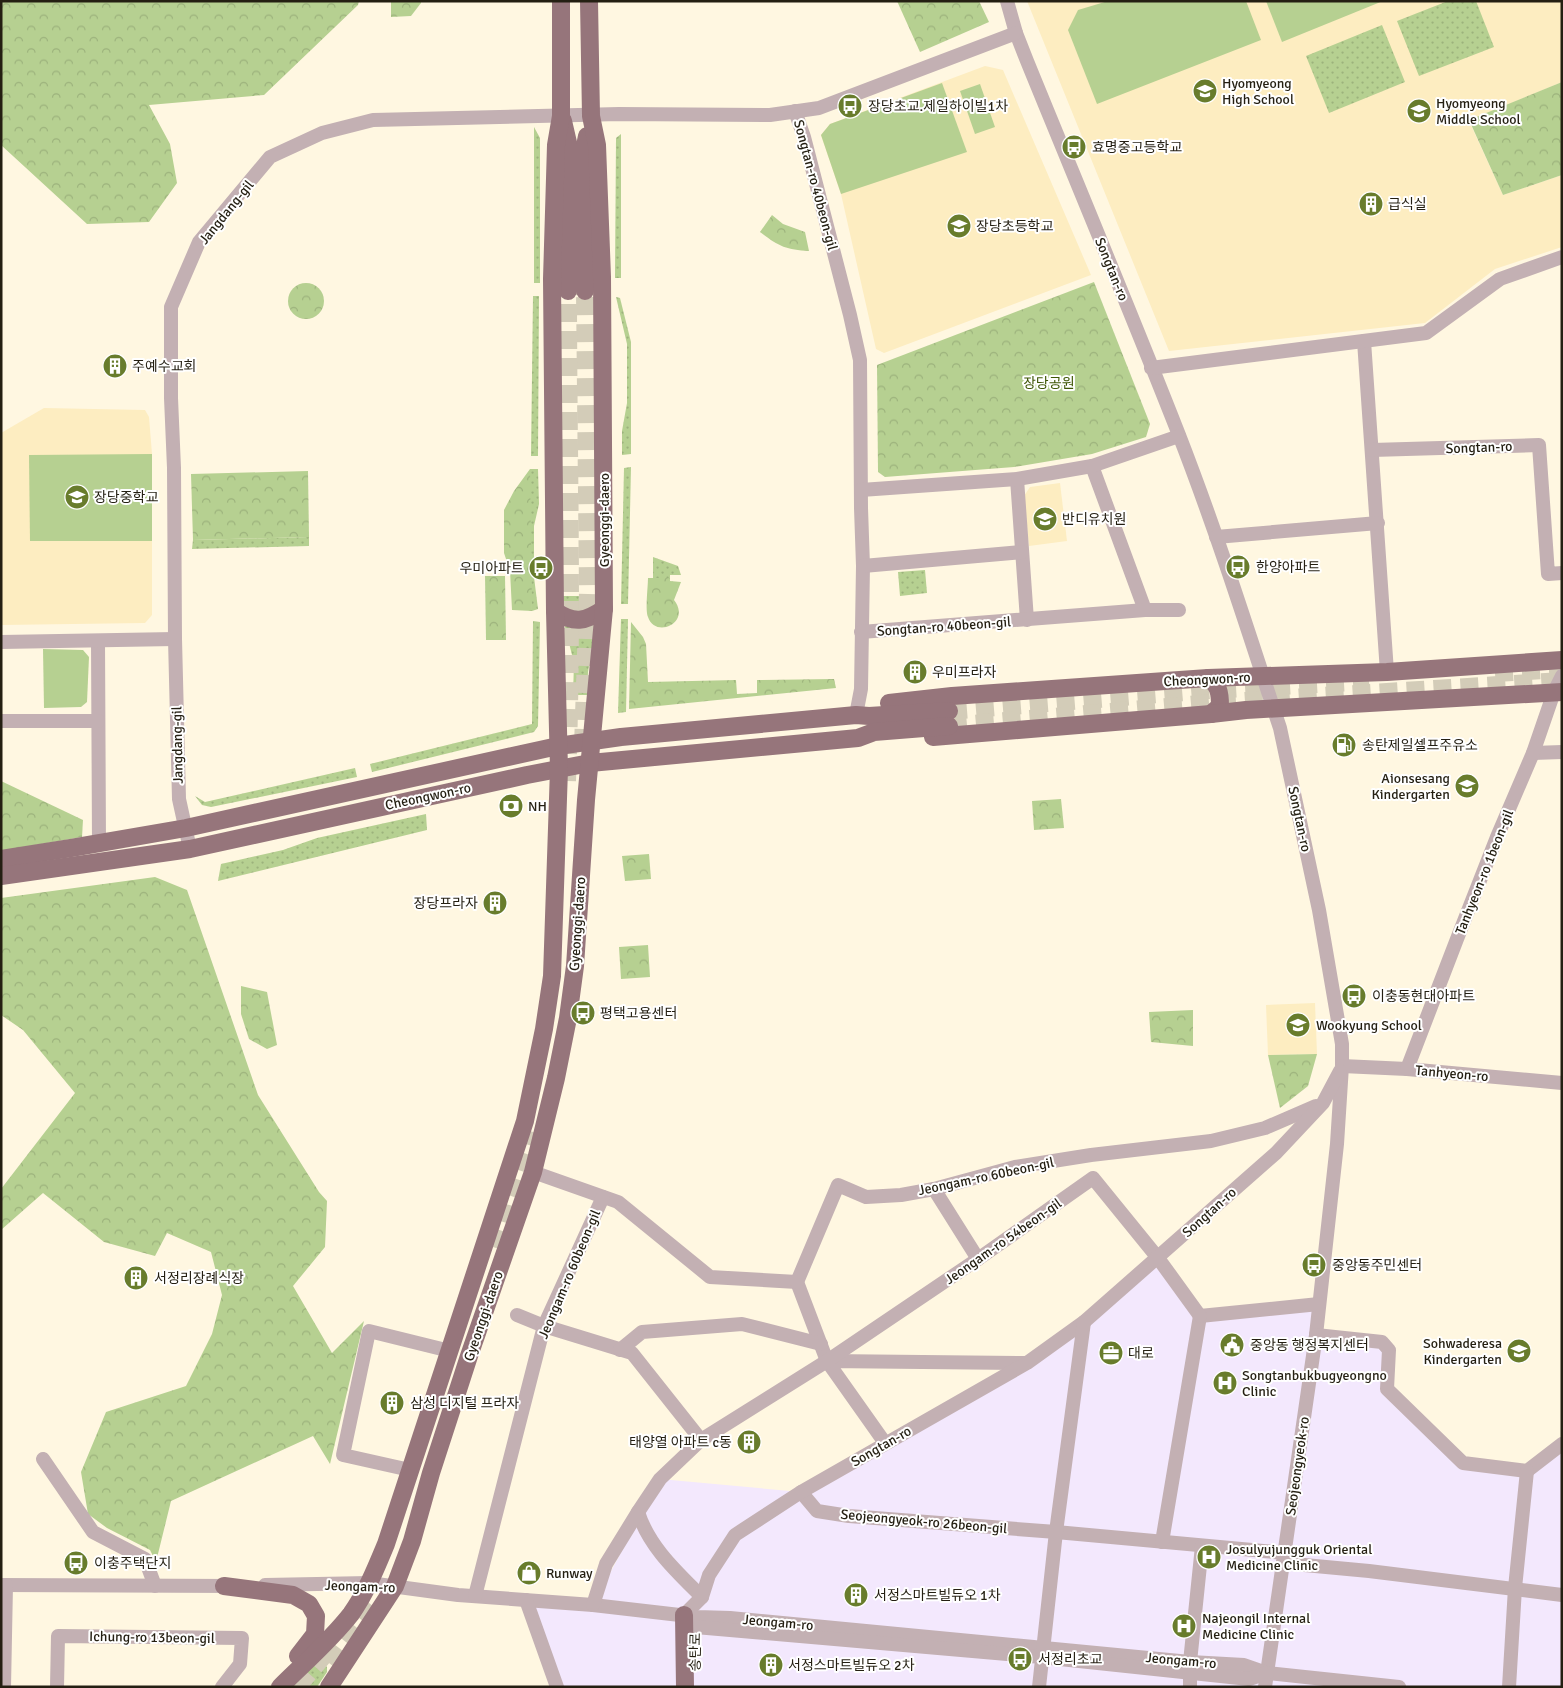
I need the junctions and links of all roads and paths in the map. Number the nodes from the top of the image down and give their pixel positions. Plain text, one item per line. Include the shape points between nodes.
1 (561, 1) edge
2 (589, 1) edge
3 (1007, 1) edge
4 (1016, 33) junction
5 (796, 112) junction
6 (576, 116) junction
7 (1562, 257) edge
8 (1364, 341) junction
9 (1151, 368) junction
10 (1179, 436) junction
11 (1372, 450) junction
12 (1092, 466) junction
13 (1017, 479) junction
14 (861, 490) junction
15 (1378, 523) junction
16 (1216, 537) junction
17 (1022, 552) junction
18 (863, 566) junction
19 (1562, 573) edge
20 (604, 609) junction
21 (1145, 610) junction
22 (1179, 610) dead end
23 (554, 611) junction
24 (1027, 620) junction
25 (861, 632) junction
26 (175, 639) junction
27 (98, 641) junction
28 (1, 642) edge
29 (1562, 660) edge
30 (1387, 672) junction
31 (1263, 676) junction
32 (1208, 678) junction
33 (1559, 687) edge
34 (1274, 710) junction
35 (1211, 714) junction
36 (856, 715) junction
37 (98, 721) junction
38 (1, 722) edge
39 (858, 738) junction
40 (592, 741) junction
41 (558, 746) junction
42 (1562, 752) edge
43 (1533, 753) junction
44 (590, 763) junction
45 (559, 769) junction
46 (186, 828) junction
47 (99, 843) junction
48 (190, 849) junction
49 (1, 858) edge
50 (1, 876) edge
51 (1342, 1066) junction
52 (1407, 1069) junction
53 (1562, 1083) edge
54 (1323, 1103) junction
55 (533, 1172) junction
56 (934, 1189) junction
57 (603, 1197) junction
58 (1158, 1258) junction
59 (978, 1259) junction
60 (797, 1282) junction
61 (1319, 1304) junction
62 (517, 1316) dead end
63 (1200, 1316) junction
64 (1084, 1322) junction
65 (544, 1326) junction
66 (1316, 1335) junction
67 (821, 1344) junction
68 (620, 1350) junction
69 (450, 1351) junction
70 (827, 1361) junction
71 (1027, 1363) junction
72 (701, 1440) junction
73 (885, 1443) junction
74 (1562, 1444) edge
75 (43, 1459) dead end
76 (410, 1470) junction
77 (1527, 1471) junction
78 (800, 1492) junction
79 (638, 1512) junction
80 (1056, 1532) junction
81 (1162, 1542) junction
82 (1202, 1546) junction
83 (1284, 1558) junction
84 (369, 1583) junction
85 (3, 1585) edge
86 (155, 1586) junction
87 (224, 1586) junction
88 (395, 1586) junction
89 (1515, 1588) junction
90 (1562, 1595) edge
91 (475, 1596) junction
92 (702, 1597) junction
93 (526, 1600) junction
94 (593, 1605) junction
95 (690, 1621) junction
96 (1042, 1652) junction
97 (1190, 1667) junction
98 (1266, 1680) edge
99 (4, 1687) edge
100 (57, 1687) edge
101 (222, 1687) edge
102 (275, 1687) edge
103 (280, 1687) edge
104 (329, 1687) edge
105 (558, 1687) edge
106 (685, 1687) edge
107 (695, 1687) edge
108 (1039, 1687) edge
109 (1190, 1687) edge
110 (1399, 1687) edge
111 (1509, 1687) edge

1 - 6 main road, Gyeonggi-daero
2 - 6 main road, Gyeonggi-daero
3 - 4 street, Songtan-ro
4 - 5 street, Songtan-ro 40beon-gil via 819,108
4 - 9 street, Songtan-ro
5 - 6 street, Jangdang-gil via 770,115
5 - 14 street, Songtan-ro 40beon-gil via 860,360
6 - 6 main road, Gyeonggi-daero via 569,147 577,291 585,146
6 - 20 main road, Gyeonggi-daero via 597,145 602,277
6 - 23 main road, Gyeonggi-daero via 556,145 552,279
6 - 26 street, Jangdang-gil via 373,120 322,133 270,157 199,242 170,307
7 - 8 street via 1500,279 1426,333
8 - 9 street
8 - 11 street
9 - 10 street, Songtan-ro
10 - 12 street
10 - 16 street, Songtan-ro
11 - 15 street
11 - 19 street, Songtan-ro via 1539,445 1548,574
12 - 13 street
12 - 21 street
13 - 14 street
13 - 17 street, Songtan-ro 40beon-gil
14 - 18 street, Songtan-ro 40beon-gil
15 - 16 street
15 - 30 street
16 - 31 street, Songtan-ro
17 - 18 street
17 - 24 street, Songtan-ro 40beon-gil
18 - 25 street, Songtan-ro 40beon-gil
20 - 23 main road via 580,621 565,618
20 - 40 main road, Gyeonggi-daero
21 - 22 street, Songtan-ro 40beon-gil
21 - 24 street, Songtan-ro 40beon-gil
23 - 41 main road, Gyeonggi-daero
24 - 25 street, Songtan-ro 40beon-gil
25 - 36 street, Songtan-ro 40beon-gil via 861,689
26 - 27 street
26 - 46 street, Jangdang-gil via 179,798
27 - 28 street
27 - 37 street
29 - 30 main road, Cheongwon-ro
30 - 31 main road, Cheongwon-ro
31 - 32 main road, Cheongwon-ro
31 - 34 street, Songtan-ro
32 - 35 main road via 1217,684 1220,696 1220,706
32 - 36 main road, Cheongwon-ro via 952,696 868,706
33 - 34 main road, Cheongwon-ro
33 - 43 street, Tanhyeon-ro 1beon-gil
34 - 35 main road, Cheongwon-ro
34 - 51 street, Songtan-ro via 1316,894 1342,1044
35 - 39 main road, Cheongwon-ro via 879,741
36 - 39 main road, Cheongwon-ro via 949,718
36 - 40 main road, Cheongwon-ro
37 - 38 street
37 - 47 street
39 - 44 main road, Cheongwon-ro
40 - 41 main road, Cheongwon-ro
40 - 44 main road, Gyeonggi-daero
41 - 45 main road, Gyeonggi-daero
41 - 46 main road, Cheongwon-ro
42 - 43 street
43 - 52 street, Tanhyeon-ro 1beon-gil
44 - 45 main road, Cheongwon-ro
44 - 55 main road, Gyeonggi-daero via 575,966 556,1078
45 - 48 main road, Cheongwon-ro
45 - 69 main road, Gyeonggi-daero via 552,976 544,1030 525,1121
46 - 47 main road, Cheongwon-ro
46 - 48 street, Jangdang-gil
47 - 49 main road, Cheongwon-ro
48 - 50 main road, Cheongwon-ro
51 - 52 street, Tanhyeon-ro
51 - 54 street, Songtan-ro
51 - 61 street, Seojeongyeok-ro via 1337,1144
52 - 53 street, Tanhyeon-ro
54 - 56 street, Jeongam-ro 60beon-gil via 1265,1128 1211,1141 1015,1167
54 - 58 street, Songtan-ro via 1276,1152
55 - 57 street
55 - 88 main road, Gyeonggi-daero via 469,1356
56 - 59 street
56 - 60 street, Jeongam-ro 60beon-gil via 866,1197 838,1185
57 - 60 street, Jeongam-ro 60beon-gil via 618,1202 710,1277
57 - 65 street, Jeongam-ro 60beon-gil
58 - 59 street, Jeongam-ro 54beon-gil via 1093,1178
58 - 63 street
58 - 64 street, Songtan-ro
59 - 70 street, Jeongam-ro 54beon-gil
60 - 67 street
61 - 63 street
61 - 66 street, Seojeongyeok-ro
62 - 65 street
63 - 81 street
64 - 71 street, Songtan-ro
64 - 80 street
65 - 68 street
65 - 91 street, Jeongam-ro 60beon-gil
66 - 77 street via 1382,1342 1389,1350 1387,1389 1463,1462
66 - 83 street, Seojeongyeok-ro
67 - 68 street via 742,1324 642,1332
67 - 70 street
68 - 72 street via 632,1353
69 - 76 main road, Gyeonggi-daero
69 - 76 street, Gyeonggi-daero via 368,1331 343,1455
70 - 71 street
70 - 72 street, Jeongam-ro 54beon-gil
70 - 73 street
71 - 73 street, Songtan-ro
72 - 79 street, Jeongam-ro 54beon-gil via 660,1479
73 - 78 street, Songtan-ro
74 - 77 street
75 - 86 street via 92,1532 144,1559
76 - 84 main road, Gyeonggi-daero via 386,1544
77 - 89 street
78 - 80 street, Seojeongyeok-ro 26beon-gil via 817,1511 849,1516
78 - 92 street, Songtan-ro via 735,1535 710,1575
79 - 92 street via 642,1527 665,1560
79 - 94 street, Jeongam-ro 54beon-gil via 606,1564
80 - 81 street, Seojeongyeok-ro 26beon-gil
80 - 96 street
81 - 82 street, Seojeongyeok-ro 26beon-gil
82 - 83 street, Seojeongyeok-ro 26beon-gil
82 - 97 street
83 - 89 street, Seojeongyeok-ro 26beon-gil
83 - 98 street, Seojeongyeok-ro
84 - 87 street, Jeongam-ro
84 - 88 street, Jeongam-ro
84 - 103 main road, Gyeonggi-daero via 337,1630
85 - 86 street, Jeongam-ro
85 - 99 street
86 - 87 street, Jeongam-ro
87 - 102 main road via 293,1595 308,1604 316,1616 315,1634
88 - 91 street, Jeongam-ro
88 - 104 main road, Gyeonggi-daero
89 - 90 street, Seojeongyeok-ro 26beon-gil
89 - 111 street
91 - 93 street, Jeongam-ro
92 - 95 street, Songtan-ro
93 - 94 street, Jeongam-ro
93 - 105 street
94 - 95 street, Jeongam-ro
95 - 96 street, Jeongam-ro
95 - 106 main road
95 - 107 main road, 송탄로
96 - 97 street, Jeongam-ro
96 - 108 street
97 - 98 street, Jeongam-ro via 1244,1666
97 - 109 street
98 - 110 street, Jeongam-ro
100 - 101 street, Ichung-ro 13beon-gil via 58,1636 242,1638 240,1664

